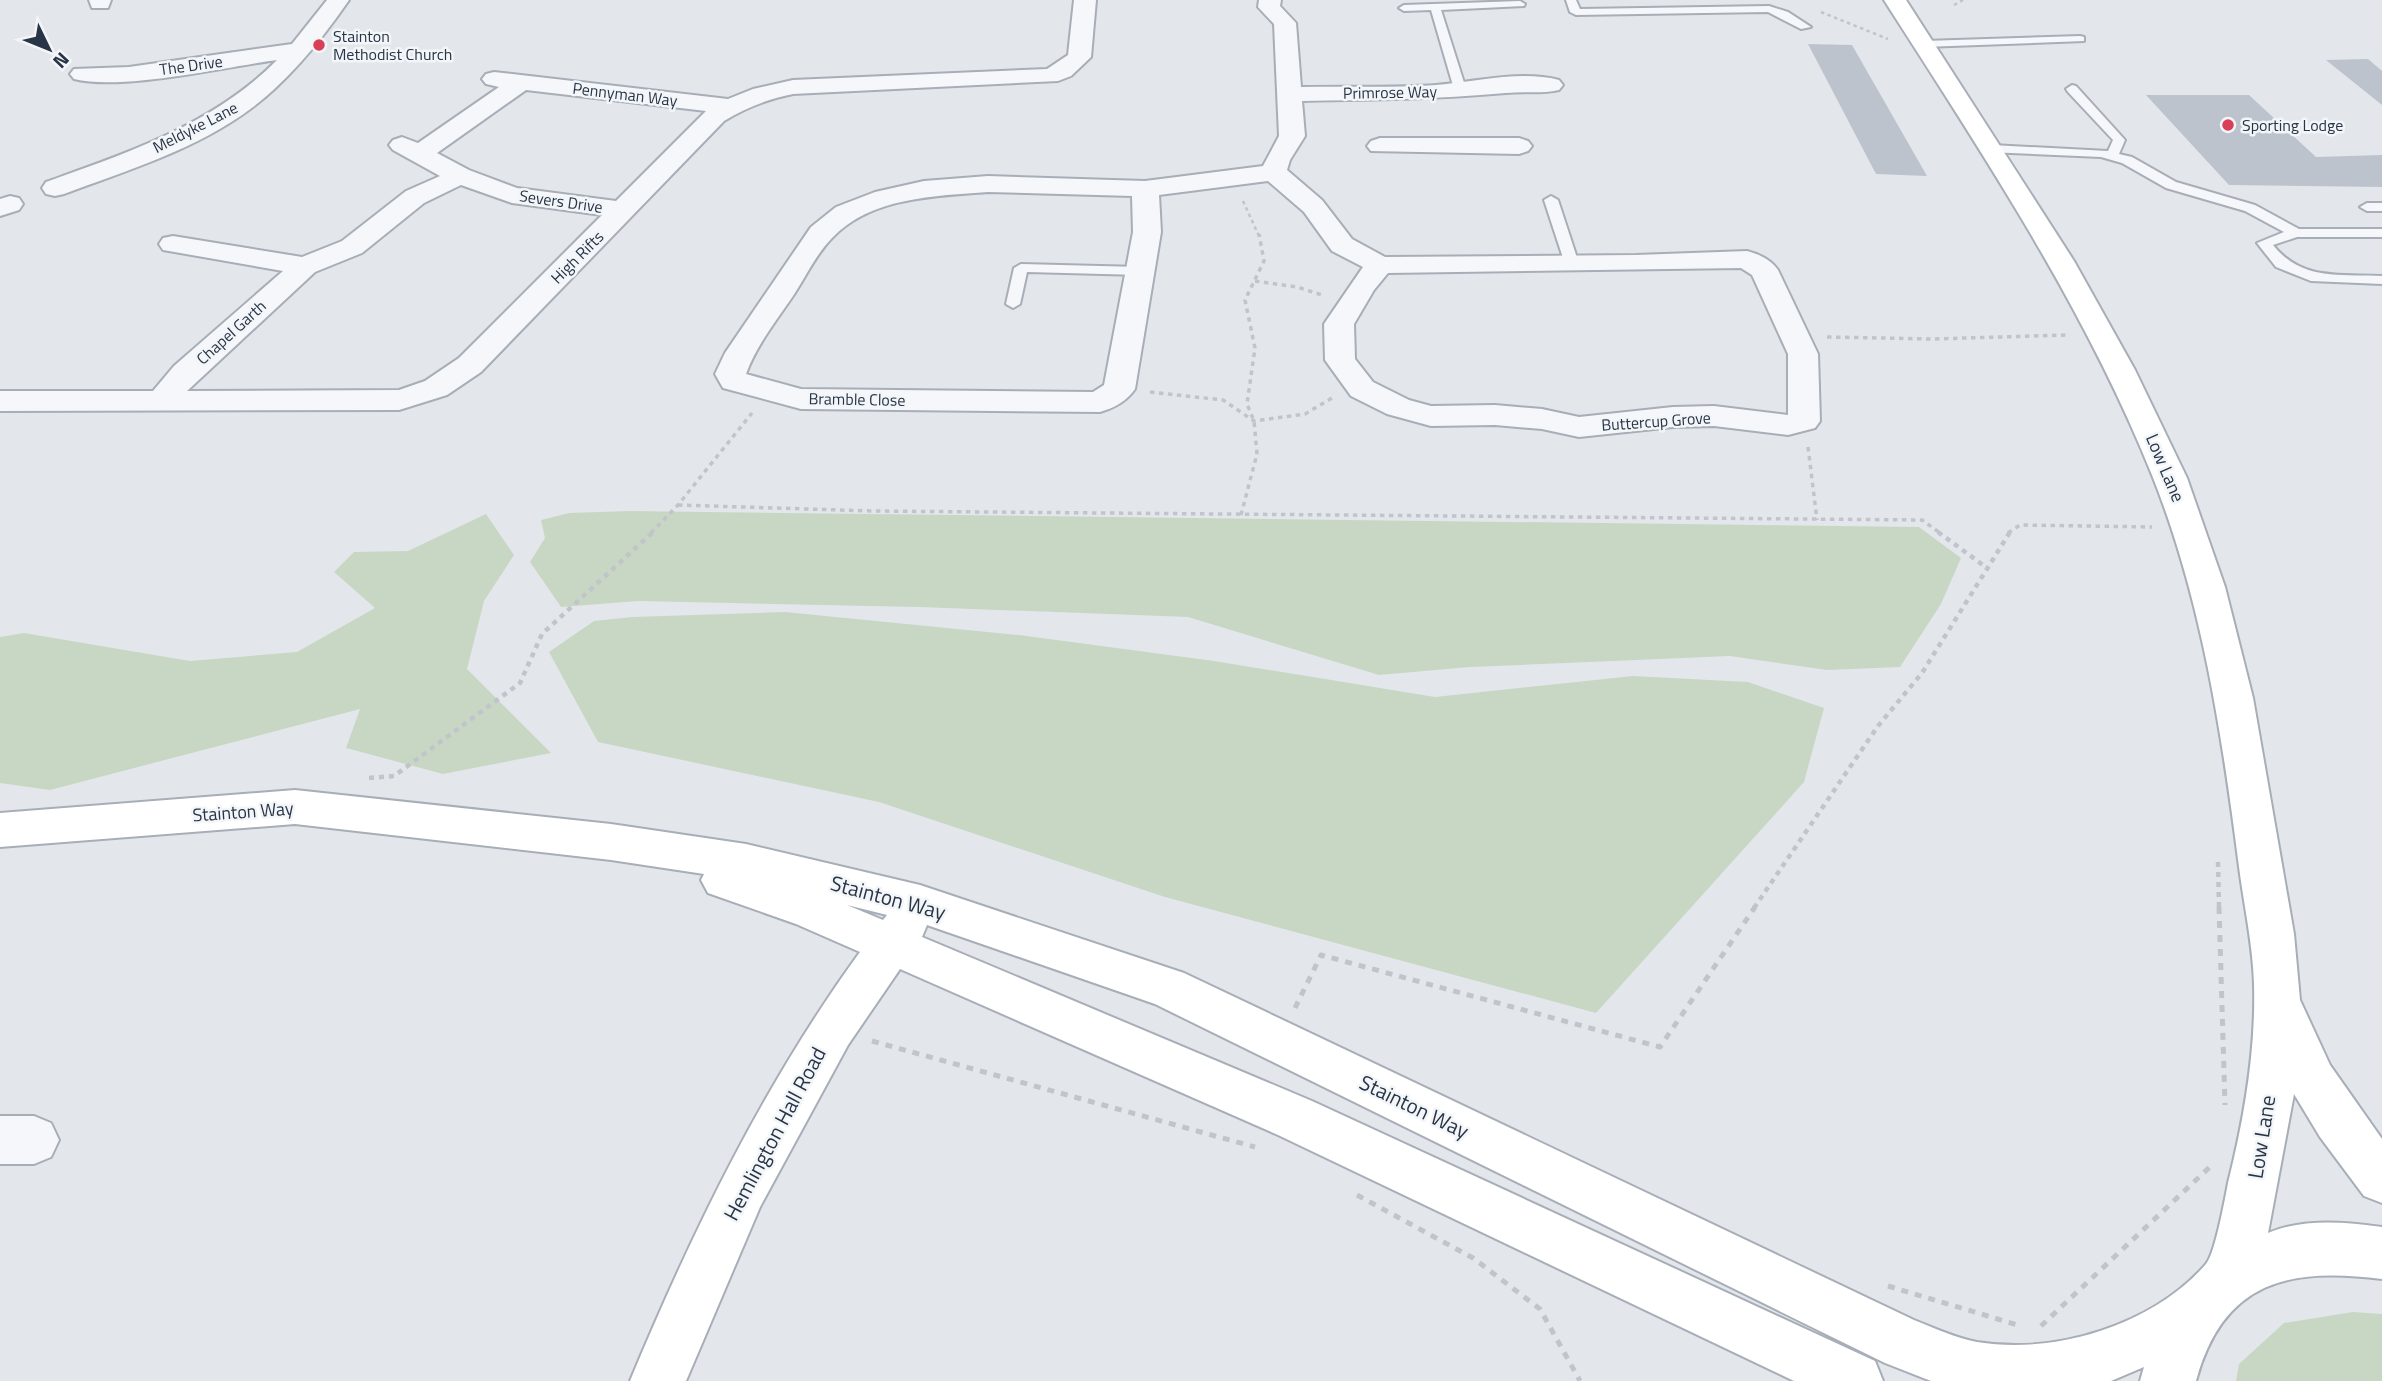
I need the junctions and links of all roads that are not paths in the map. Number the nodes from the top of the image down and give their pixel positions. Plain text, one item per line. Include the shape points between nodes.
1 (338, 0) edge
2 (1085, 0) edge
3 (1270, 0) edge
4 (1571, 0) edge
5 (1895, 0) edge
6 (1520, 4) dead end
7 (1436, 7) junction
8 (1404, 8) dead end
9 (1805, 27) dead end
10 (2081, 39) dead end
11 (1908, 42) junction
12 (299, 50) junction
13 (82, 74) dead end
14 (494, 79) dead end
15 (522, 82) junction
16 (1551, 85) dead end
17 (1490, 86) junction
18 (1460, 89) junction
19 (2072, 89) dead end
20 (1289, 94) junction
21 (729, 106) junction
22 (1380, 146) dead end
23 (1992, 149) junction
24 (2112, 156) junction
25 (1274, 172) junction
26 (460, 176) junction
27 (55, 188) dead end
28 (1145, 189) junction
29 (1551, 200) dead end
30 (2367, 207) dead end
31 (2382, 207) edge
32 (623, 210) junction
33 (2296, 233) junction
34 (2382, 233) edge
35 (173, 244) dead end
36 (1572, 264) junction
37 (1380, 265) junction
38 (304, 267) junction
39 (1140, 271) junction
40 (2382, 280) edge
41 (1013, 304) dead end
42 (0, 401) edge
43 (161, 402) junction
44 (0, 831) edge
45 (611, 842) junction
46 (920, 904) junction
47 (891, 946) junction
48 (2277, 995) junction
49 (2382, 1178) edge
50 (2382, 1253) edge
51 (2231, 1276) junction
52 (2192, 1315) junction
53 (658, 1381) edge
54 (1855, 1381) edge
55 (2168, 1381) edge

1 - 12 street, Meldyke Lane
2 - 21 street, High Rifts via 1079,57 1050,76 793,87
3 - 20 street via 1269,6 1284,23
4 - 9 lane via 1576,12 1769,9
5 - 11 street, Low Lane
6 - 7 lane
7 - 8 lane
7 - 18 lane
10 - 11 lane
11 - 23 street, Low Lane
12 - 13 street, The Drive via 129,74
12 - 27 street, Meldyke Lane via 240,106 186,134 106,157
14 - 15 street, Pennyman Way
15 - 21 street, Pennyman Way
15 - 26 street via 411,150
16 - 17 street, Primrose Way
17 - 18 street, Primrose Way
17 - 22 street via 1516,137
18 - 20 street, Primrose Way
19 - 24 lane via 2119,140
20 - 25 street via 1292,136
21 - 32 street, High Rifts
23 - 24 lane
23 - 48 street, Low Lane via 2147,425 2188,522 2218,621 2238,711
24 - 33 lane via 2171,186 2250,208
25 - 28 street, Bramble Close
25 - 37 street via 1313,206 1342,245
26 - 32 street, Severs Drive via 512,195
26 - 38 street, Chapel Garth via 415,197 352,247
28 - 39 street via 1147,232
28 - 39 street, Bramble Close via 988,184 924,189 846,213 821,233 730,374 734,381 801,399 1100,402 1119,389
29 - 36 lane
30 - 31 lane
32 - 43 street, High Rifts via 470,365 423,396
33 - 34 lane
33 - 40 lane via 2264,243 2281,264 2327,280
35 - 38 street
36 - 37 street
36 - 37 street, Buttercup Grove via 1747,259 1764,270 1803,354 1804,421 1788,425 1714,416 1673,417 1579,427 1495,415 1431,416 1398,407 1362,389 1339,360 1339,324
38 - 43 street, Chapel Garth via 185,373
39 - 41 lane via 1021,268
42 - 43 street, High Rifts
44 - 45 street, Stainton Way via 295,807
45 - 46 street, Stainton Way via 746,862
45 - 47 street, Stainton Way via 809,909
46 - 47 street, Hemlington Hall Road
46 - 52 street, Stainton Way via 1168,988 1903,1344 1977,1370 2029,1375 2080,1370 2131,1350
47 - 53 street, Hemlington Hall Road via 831,1030 741,1189
47 - 54 street, Stainton Way via 1295,1118
48 - 49 street, Low Lane via 2297,1054 2334,1119
48 - 51 street, Low Lane via 2264,1130
50 - 51 street via 2316,1249 2270,1258
51 - 52 street via 2209,1293
52 - 55 street via 2173,1354

